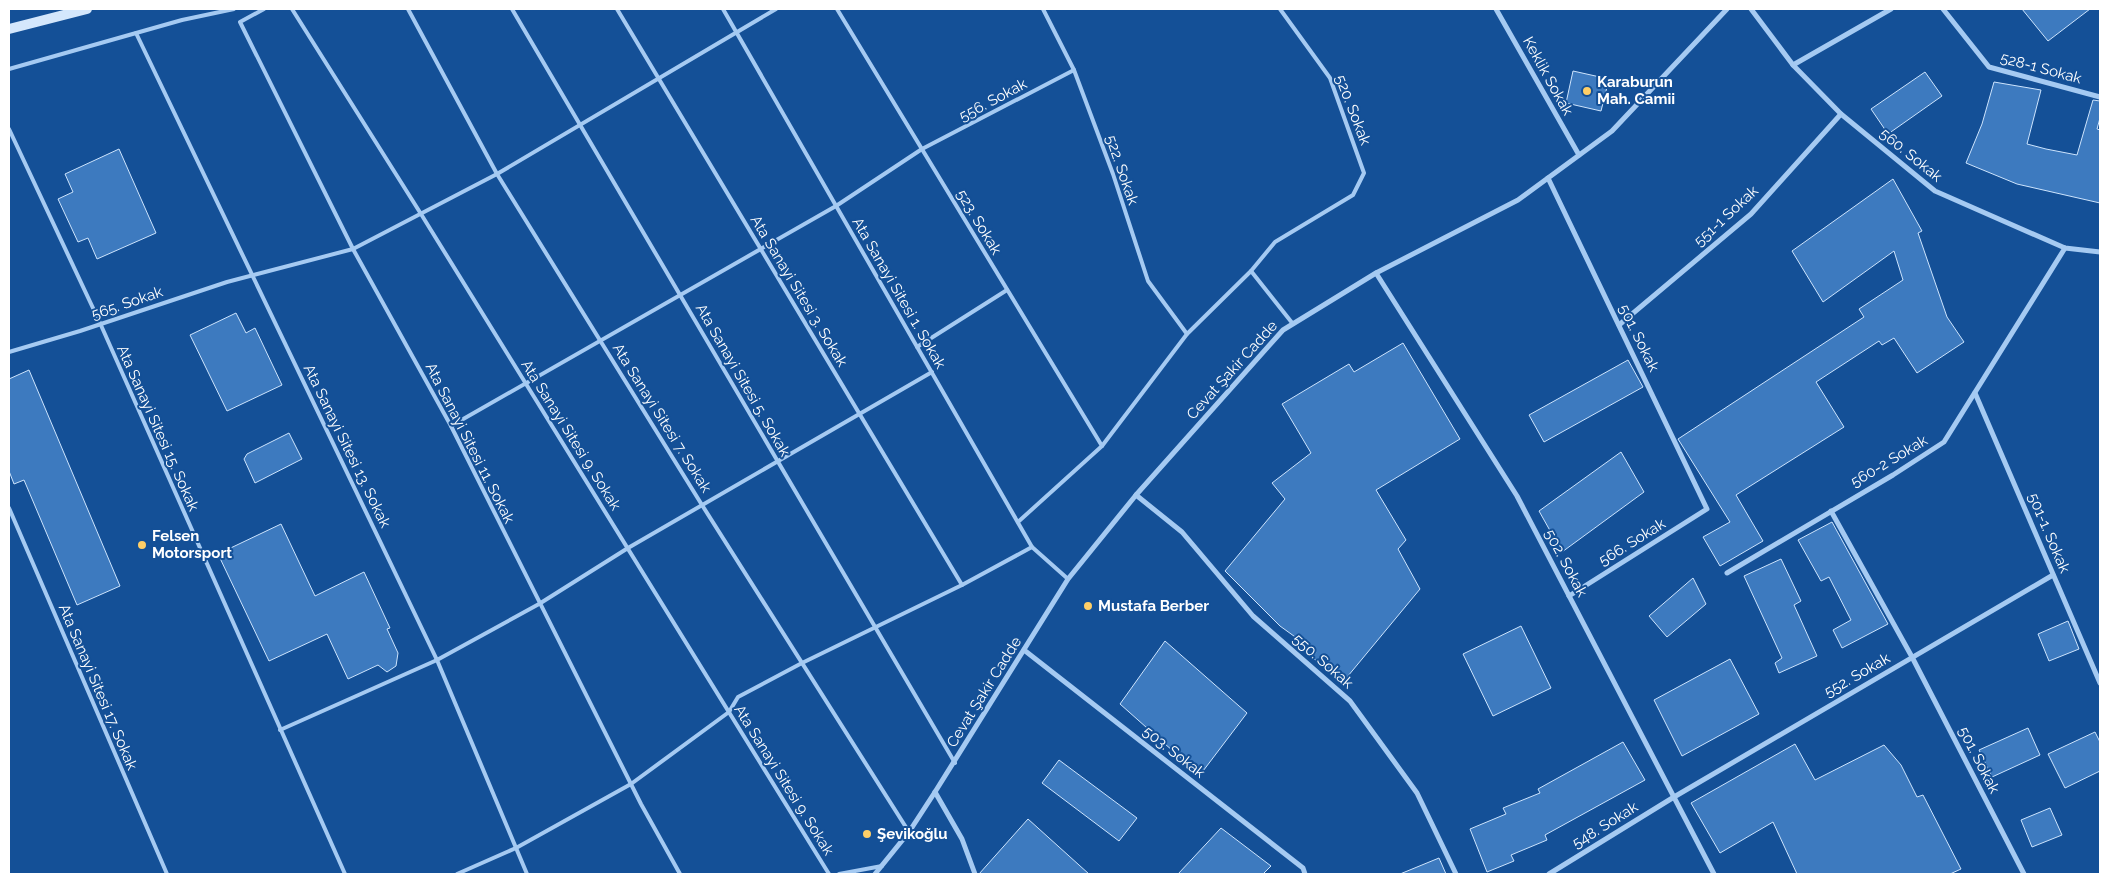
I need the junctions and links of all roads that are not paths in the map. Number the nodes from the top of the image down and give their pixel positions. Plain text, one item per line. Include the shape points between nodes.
1 (86, 9) edge
2 (234, 9) edge
3 (264, 9) edge
4 (292, 9) edge
5 (408, 9) edge
6 (512, 9) edge
7 (617, 9) edge
8 (723, 9) edge
9 (776, 9) edge
10 (837, 9) edge
11 (1043, 9) edge
12 (1280, 9) edge
13 (1496, 9) edge
14 (1727, 9) edge
15 (1751, 9) edge
16 (1891, 9) edge
17 (1943, 9) edge
18 (9, 29) edge
19 (736, 32) junction
20 (136, 33) junction
21 (1793, 65) junction
22 (9, 69) edge
23 (1074, 70) junction
24 (658, 78) junction
25 (2100, 97) edge
26 (1840, 114) junction
27 (579, 124) junction
28 (9, 129) edge
29 (922, 149) junction
30 (1579, 155) junction
31 (497, 174) junction
32 (1548, 178) junction
33 (836, 206) junction
34 (421, 214) junction
35 (2065, 248) junction
36 (353, 249) junction
37 (761, 250) junction
38 (2100, 252) edge
39 (1251, 271) junction
40 (1376, 273) junction
41 (252, 275) junction
42 (1007, 290) junction
43 (680, 296) junction
44 (100, 323) junction
45 (1293, 324) junction
46 (1619, 326) junction
47 (1187, 334) junction
48 (600, 341) junction
49 (917, 347) junction
50 (9, 352) edge
51 (932, 372) junction
52 (526, 383) junction
53 (1975, 393) junction
54 (859, 414) junction
55 (451, 426) junction
56 (1102, 446) junction
57 (777, 462) junction
58 (1136, 495) junction
59 (702, 505) junction
60 (9, 508) edge
61 (1707, 509) joint
62 (1831, 510) junction
63 (1018, 522) junction
64 (1032, 547) junction
65 (628, 548) junction
66 (1726, 573) dead end
67 (2053, 575) junction
68 (1068, 579) junction
69 (962, 585) junction
70 (1569, 596) junction
71 (539, 604) junction
72 (875, 628) junction
73 (1024, 650) junction
74 (1912, 657) junction
75 (437, 660) junction
76 (802, 663) junction
77 (2100, 684) edge
78 (729, 712) junction
79 (280, 730) junction
80 (954, 763) junction
81 (631, 784) junction
82 (935, 792) junction
83 (1674, 797) junction
84 (909, 832) junction
85 (516, 848) junction
86 (882, 866) junction
87 (1555, 872) edge
88 (167, 874) edge
89 (345, 874) edge
90 (457, 874) edge
91 (527, 874) edge
92 (680, 874) edge
93 (829, 874) edge
94 (839, 874) edge
95 (875, 874) edge
96 (975, 874) edge
97 (1305, 874) edge
98 (1456, 874) edge
99 (1549, 874) edge
100 (1714, 874) edge
101 (2024, 874) edge

1 - 18 main road
2 - 20 lane
3 - 36 lane, Ata Sanayi Sitesi 11. Sokak via 240,22
4 - 34 lane, Ata Sanayi Sitesi 9. Sokak
5 - 31 lane, Ata Sanayi Sitesi 7. Sokak
6 - 27 lane, Ata Sanayi Sitesi 5. Sokak
7 - 24 lane, Ata Sanayi Sitesi 3. Sokak
8 - 19 lane, Ata Sanayi Sitesi 1. Sokak
9 - 19 lane, 565. Sokak
10 - 29 lane, 523. Sokak
11 - 23 lane, 522. Sokak
12 - 39 lane, 520. Sokak via 1330,78 1364,172 1353,195 1275,242
13 - 30 street, Keklik Sokak
14 - 30 street, Cevat Şakir Cadde via 1612,131
15 - 21 street, 560. Sokak
16 - 21 street
17 - 25 street, 528-1 Sokak via 1989,67
19 - 24 lane, 565. Sokak
19 - 33 lane, Ata Sanayi Sitesi 1. Sokak
20 - 22 lane
20 - 41 lane, Ata Sanayi Sitesi 13. Sokak
21 - 26 street, 560. Sokak
23 - 29 lane, 556. Sokak
23 - 47 lane, 522. Sokak via 1148,281
24 - 27 lane, 565. Sokak
24 - 37 lane, Ata Sanayi Sitesi 3. Sokak
26 - 35 street, 560. Sokak via 1935,191
26 - 46 street, 551-1 Sokak via 1751,214
27 - 31 lane, 565. Sokak
27 - 43 lane, Ata Sanayi Sitesi 5. Sokak
28 - 44 lane, Ata Sanayi Sitesi 15. Sokak
29 - 33 lane, 556. Sokak
29 - 42 lane, 523. Sokak
30 - 32 street, Cevat Şakir Cadde
31 - 34 lane, 565. Sokak
31 - 48 lane, Ata Sanayi Sitesi 7. Sokak
32 - 40 street, Cevat Şakir Cadde via 1518,200
32 - 46 street, 501. Sokak
33 - 37 lane, 556. Sokak
33 - 49 lane, Ata Sanayi Sitesi 1. Sokak
34 - 36 lane, 565. Sokak
34 - 52 lane, Ata Sanayi Sitesi 9. Sokak
35 - 38 street, 560. Sokak
35 - 53 street, 560-2 Sokak
36 - 41 lane, 565. Sokak
36 - 55 lane, Ata Sanayi Sitesi 11. Sokak
37 - 43 lane, 556. Sokak
37 - 54 lane, Ata Sanayi Sitesi 3. Sokak
39 - 45 lane
39 - 47 lane
40 - 45 street, Cevat Şakir Cadde
40 - 70 street, 502. Sokak via 1516,496
41 - 44 lane, 565. Sokak
41 - 75 lane, Ata Sanayi Sitesi 13. Sokak
42 - 49 lane
42 - 56 lane, 523. Sokak
43 - 48 lane, 556. Sokak
43 - 57 lane, Ata Sanayi Sitesi 5. Sokak
44 - 50 lane, 565. Sokak
44 - 79 lane, Ata Sanayi Sitesi 15. Sokak
45 - 58 street, Cevat Şakir Cadde via 1283,330
46 - 61 street, 501. Sokak
47 - 56 lane
48 - 52 lane, 556. Sokak
48 - 59 lane, Ata Sanayi Sitesi 7. Sokak
49 - 51 lane, Ata Sanayi Sitesi 1. Sokak
51 - 54 lane
51 - 63 lane, Ata Sanayi Sitesi 1. Sokak
52 - 55 lane, 556. Sokak
52 - 65 lane, Ata Sanayi Sitesi 9. Sokak
53 - 62 street, 560-2 Sokak via 1944,442
53 - 67 street, 501-1. Sokak
54 - 57 lane
54 - 69 lane, Ata Sanayi Sitesi 3. Sokak
55 - 71 lane, Ata Sanayi Sitesi 11. Sokak
56 - 63 lane
57 - 59 lane
57 - 72 lane, Ata Sanayi Sitesi 5. Sokak
58 - 68 street, Cevat Şakir Cadde
58 - 98 street, 550. Sokak via 1182,532 1253,616 1350,701 1416,792
59 - 65 lane
59 - 76 lane, Ata Sanayi Sitesi 7. Sokak
60 - 88 lane, Ata Sanayi Sitesi 17. Sokak
61 - 70 street, 566. Sokak
62 - 66 street, 560-2 Sokak
62 - 74 street, 501. Sokak
63 - 64 lane, Ata Sanayi Sitesi 1. Sokak
64 - 68 lane, Ata Sanayi Sitesi 1. Sokak
64 - 69 lane
65 - 71 lane
65 - 78 lane, Ata Sanayi Sitesi 9. Sokak
67 - 74 street, 552. Sokak
67 - 77 street, 501-1. Sokak
68 - 73 street, Cevat Şakir Cadde
69 - 72 lane
70 - 83 street, 502. Sokak
71 - 75 lane
71 - 81 lane, Ata Sanayi Sitesi 11. Sokak
72 - 76 lane
72 - 80 lane, Ata Sanayi Sitesi 5. Sokak
73 - 80 street, Cevat Şakir Cadde
73 - 97 street, 503. Sokak via 1303,868
74 - 83 street, 552. Sokak
74 - 101 street, 501. Sokak
75 - 79 lane
75 - 85 lane, Ata Sanayi Sitesi 13. Sokak
76 - 78 lane via 738,697
76 - 84 lane, Ata Sanayi Sitesi 7. Sokak
78 - 81 lane
78 - 93 lane, Ata Sanayi Sitesi 9. Sokak
79 - 89 lane, Ata Sanayi Sitesi 15. Sokak
80 - 82 street, Cevat Şakir Cadde
81 - 85 lane
81 - 92 lane, Ata Sanayi Sitesi 11. Sokak
82 - 84 street, Cevat Şakir Cadde
82 - 96 street via 962,839
83 - 87 street, 548. Sokak
83 - 100 street, 502. Sokak
84 - 86 street, Cevat Şakir Cadde
85 - 90 lane
85 - 91 lane, Ata Sanayi Sitesi 13. Sokak
86 - 94 lane
86 - 95 street, Cevat Şakir Cadde
87 - 99 street, 548. Sokak

